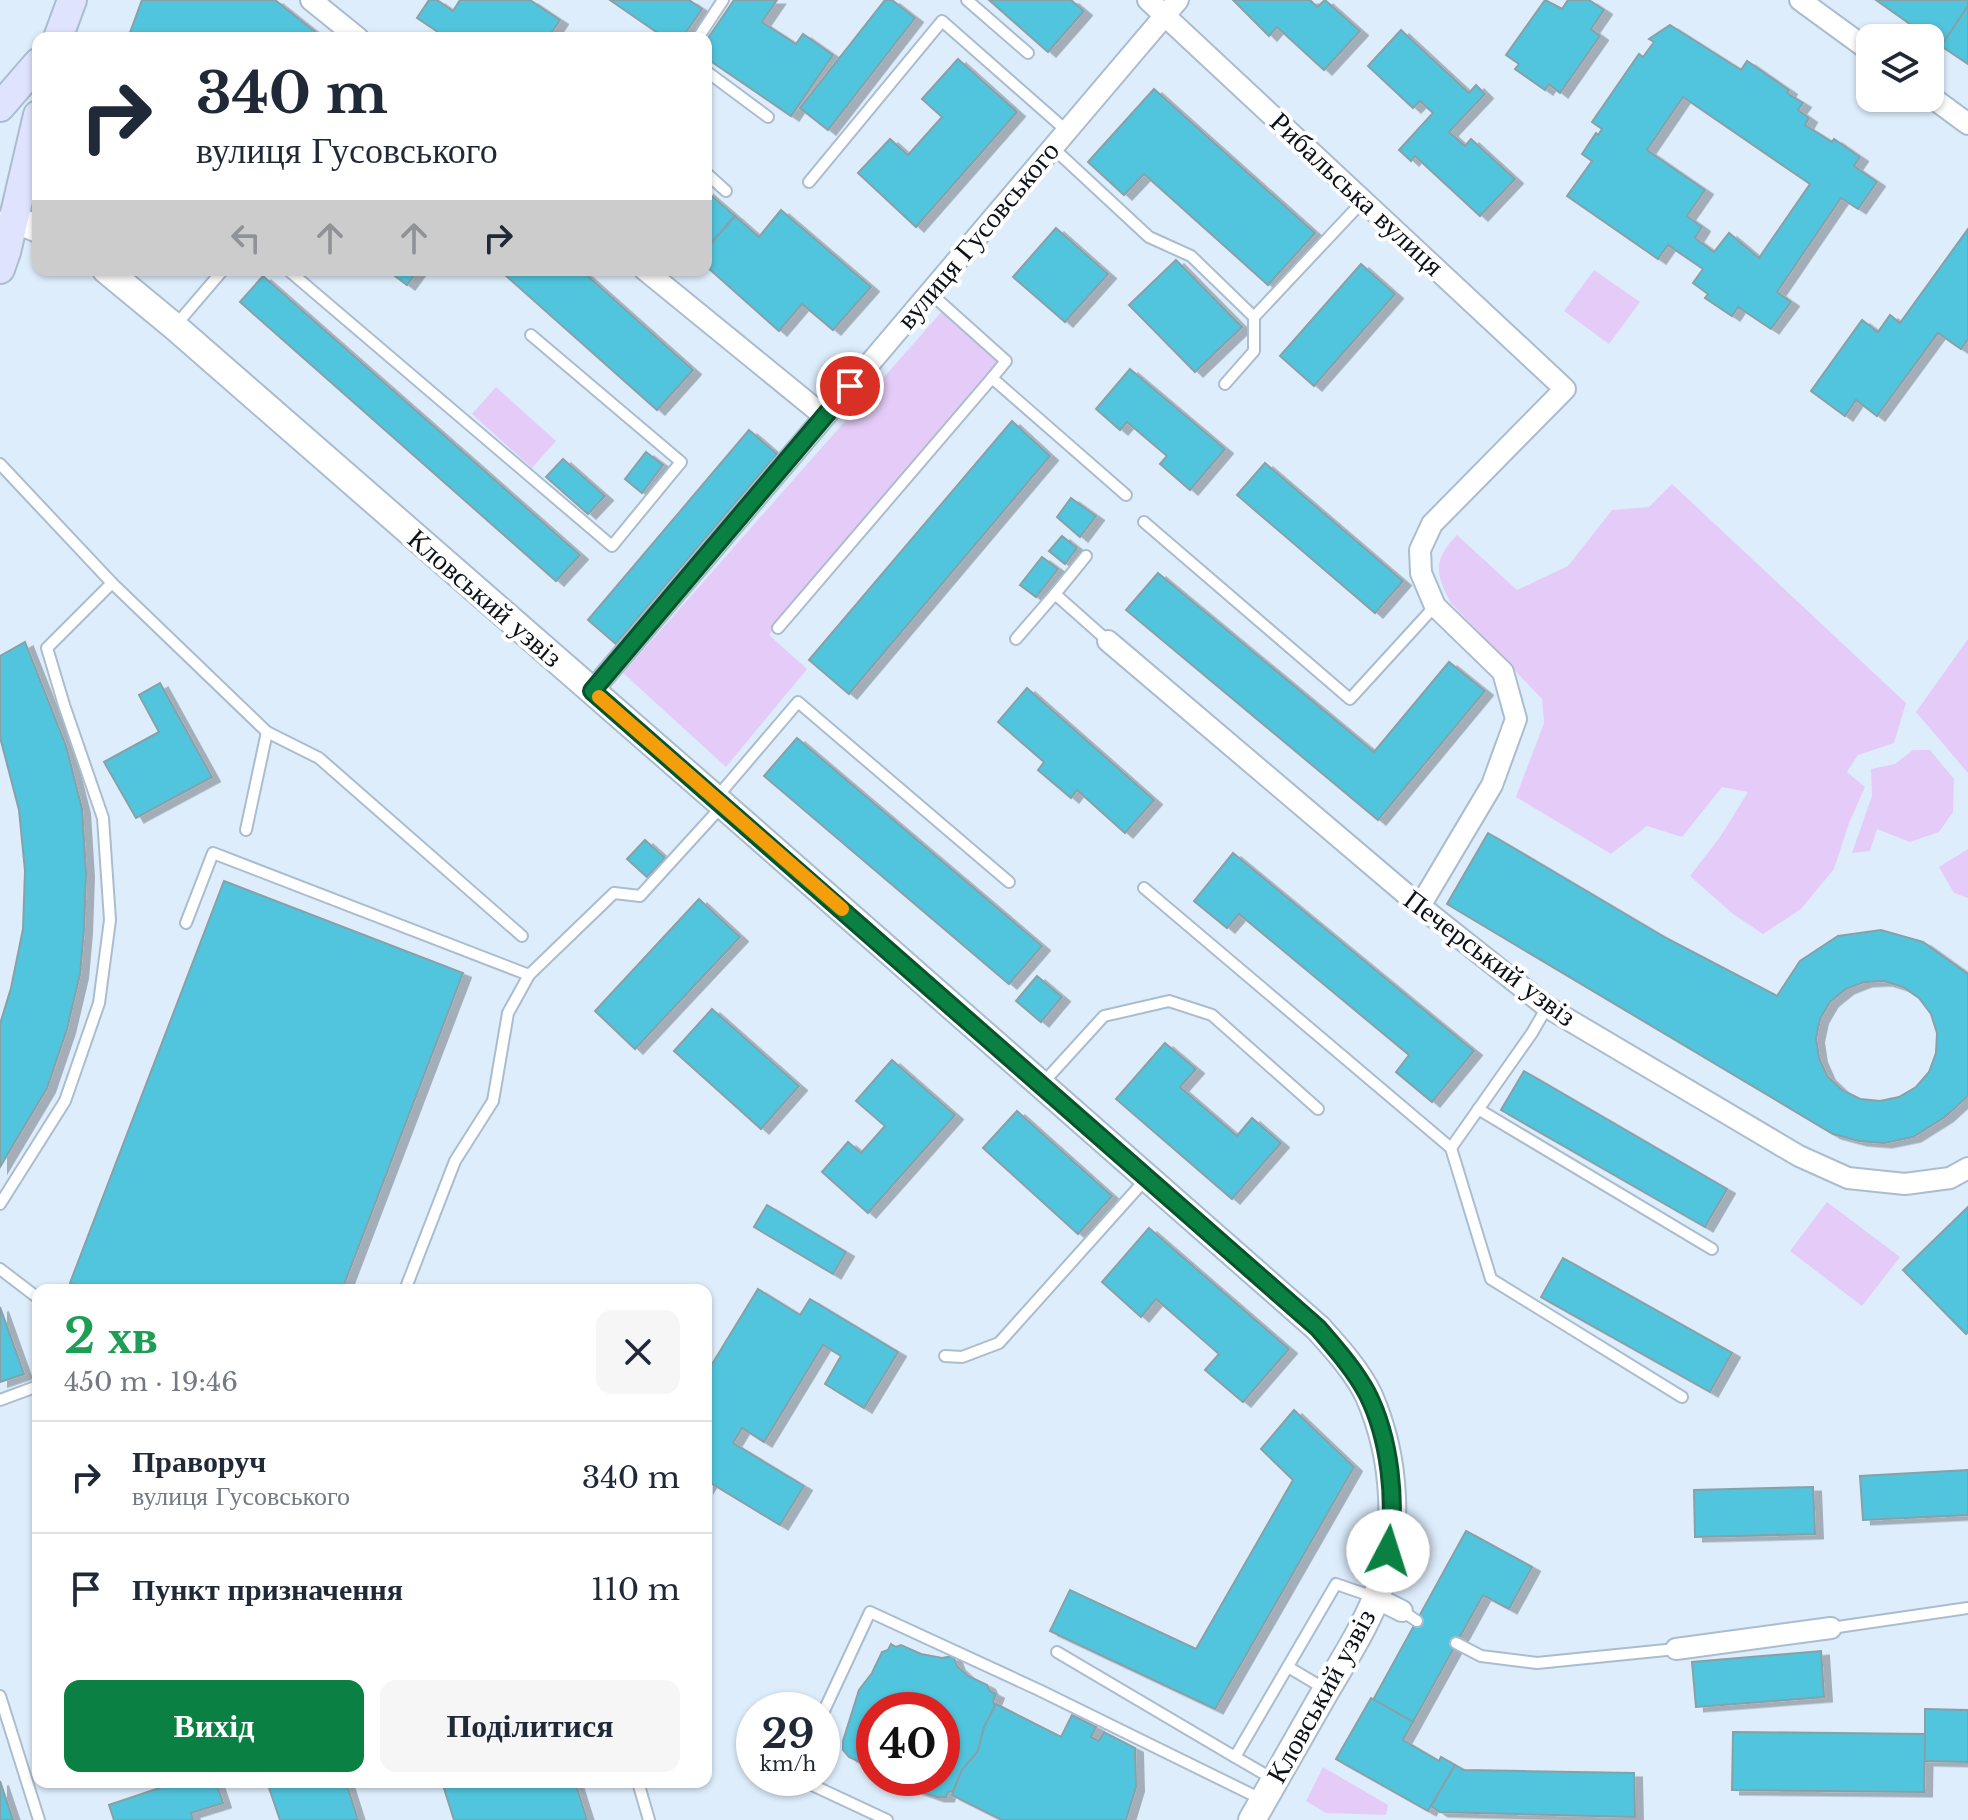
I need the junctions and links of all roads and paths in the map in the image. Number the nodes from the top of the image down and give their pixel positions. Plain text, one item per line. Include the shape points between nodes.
1 (72, 0) edge
2 (311, 0) edge
3 (723, 0) edge
4 (967, 0) edge
5 (1148, 0) edge
6 (1178, 0) edge
7 (1800, 0) edge
8 (1164, 16) junction
9 (60, 32) edge
10 (351, 32) edge
11 (702, 32) edge
12 (1856, 41) edge
13 (1028, 53) dead end
14 (32, 70) edge
15 (712, 75) edge
16 (1944, 106) edge
17 (0, 107) edge
18 (768, 117) dead end
19 (1968, 124) edge
20 (1067, 131) junction
21 (32, 145) edge
22 (1052, 147) junction
23 (712, 178) edge
24 (809, 182) dead end
25 (726, 191) dead end
26 (1363, 201) junction
27 (17, 220) edge
28 (0, 269) edge
29 (113, 276) edge
30 (218, 276) edge
31 (295, 276) edge
32 (652, 276) edge
33 (929, 292) junction
34 (1254, 317) junction
35 (175, 327) junction
36 (531, 335) dead end
37 (992, 378) junction
38 (1225, 384) dead end
39 (824, 416) junction
40 (0, 464) edge
41 (1126, 495) dead end
42 (1144, 522) dead end
43 (1086, 556) dead end
44 (112, 583) junction
45 (1055, 594) junction
46 (1435, 606) junction
47 (778, 628) dead end
48 (1016, 639) dead end
49 (1108, 641) joint
50 (592, 691) junction
51 (267, 732) junction
52 (719, 802) junction
53 (246, 830) dead end
54 (1009, 882) dead end
55 (1144, 888) dead end
56 (1420, 906) junction
57 (186, 923) dead end
58 (522, 936) dead end
59 (529, 975) junction
60 (1547, 1007) junction
61 (1042, 1084) junction
62 (1318, 1109) dead end
63 (1478, 1109) junction
64 (1451, 1148) junction
65 (1968, 1168) edge
66 (1147, 1178) junction
67 (0, 1204) edge
68 (1712, 1249) dead end
69 (0, 1269) edge
70 (407, 1284) edge
71 (32, 1293) edge
72 (945, 1356) dead end
73 (32, 1388) edge
74 (1682, 1397) dead end
75 (0, 1400) edge
76 (1376, 1598) junction
77 (1968, 1608) edge
78 (1410, 1616) dead end
79 (1831, 1628) joint
80 (1456, 1643) dead end
81 (1676, 1649) joint
82 (1057, 1652) dead end
83 (1288, 1667) junction
84 (1326, 1690) junction
85 (833, 1692) edge
86 (0, 1696) edge
87 (1235, 1757) junction
88 (640, 1788) edge
89 (836, 1796) edge
90 (1263, 1800) edge
91 (39, 1820) edge
92 (649, 1820) edge
93 (887, 1820) edge

1 - 9 main road
2 - 10 street
3 - 11 lane
4 - 13 lane
5 - 8 street, Рибальська вулиця
6 - 8 street, вулиця Гусовського
7 - 12 street
8 - 20 street, вулиця Гусовського
8 - 26 street, Рибальська вулиця
14 - 17 main road
15 - 18 lane
16 - 19 street
20 - 22 street, вулиця Гусовського
20 - 24 lane via 942,21
21 - 27 main road
22 - 33 street, вулиця Гусовського
22 - 34 lane via 1149,237 1191,256
23 - 25 lane
26 - 34 lane
26 - 46 street, Рибальська вулиця via 1565,389 1432,524 1420,550 1421,573
27 - 28 main road
29 - 35 street, Кловський узвіз
30 - 35 lane
31 - 36 lane via 612,546 681,462
32 - 39 street
33 - 37 lane via 1006,361
33 - 39 street, вулиця Гусовського
34 - 38 lane via 1254,351
35 - 50 street, Кловський узвіз
37 - 41 lane
37 - 47 lane
39 - 50 street, вулиця Гусовського
40 - 44 lane
42 - 46 lane via 1350,699
43 - 45 lane
44 - 51 lane
44 - 67 lane via 47,648 103,818 110,920 99,1003 65,1101
45 - 48 lane
45 - 49 lane
46 - 56 street via 1503,672 1516,719 1492,785
49 - 56 street, Печерський узвіз
50 - 52 street, Кловський узвіз
51 - 53 lane
51 - 58 lane via 319,758
52 - 54 lane via 798,702
52 - 59 lane via 640,896 614,893
52 - 61 street, Кловський узвіз
55 - 64 lane
56 - 60 street, Печерський узвіз
57 - 59 lane via 213,853
59 - 70 lane via 508,1013 493,1101 455,1161
60 - 63 lane
60 - 65 street, Печерський узвіз via 1799,1156 1848,1178 1905,1184 1950,1178
61 - 62 lane via 1104,1016 1169,1001 1212,1015
61 - 66 street, Кловський узвіз
63 - 64 lane
63 - 68 lane
64 - 74 lane via 1491,1279
66 - 72 lane via 999,1343 962,1357
66 - 76 street, Кловський узвіз via 1318,1328 1368,1394 1392,1495 1391,1535
69 - 71 lane
73 - 75 lane
76 - 78 street
76 - 83 lane via 1336,1584
76 - 84 street, Кловський узвіз
77 - 79 lane
79 - 81 street
80 - 81 lane via 1481,1656 1537,1663
82 - 87 lane
83 - 84 lane
83 - 87 lane
84 - 90 street, Кловський узвіз
85 - 90 lane via 870,1612
86 - 91 lane
87 - 90 lane
88 - 92 lane
89 - 93 lane

